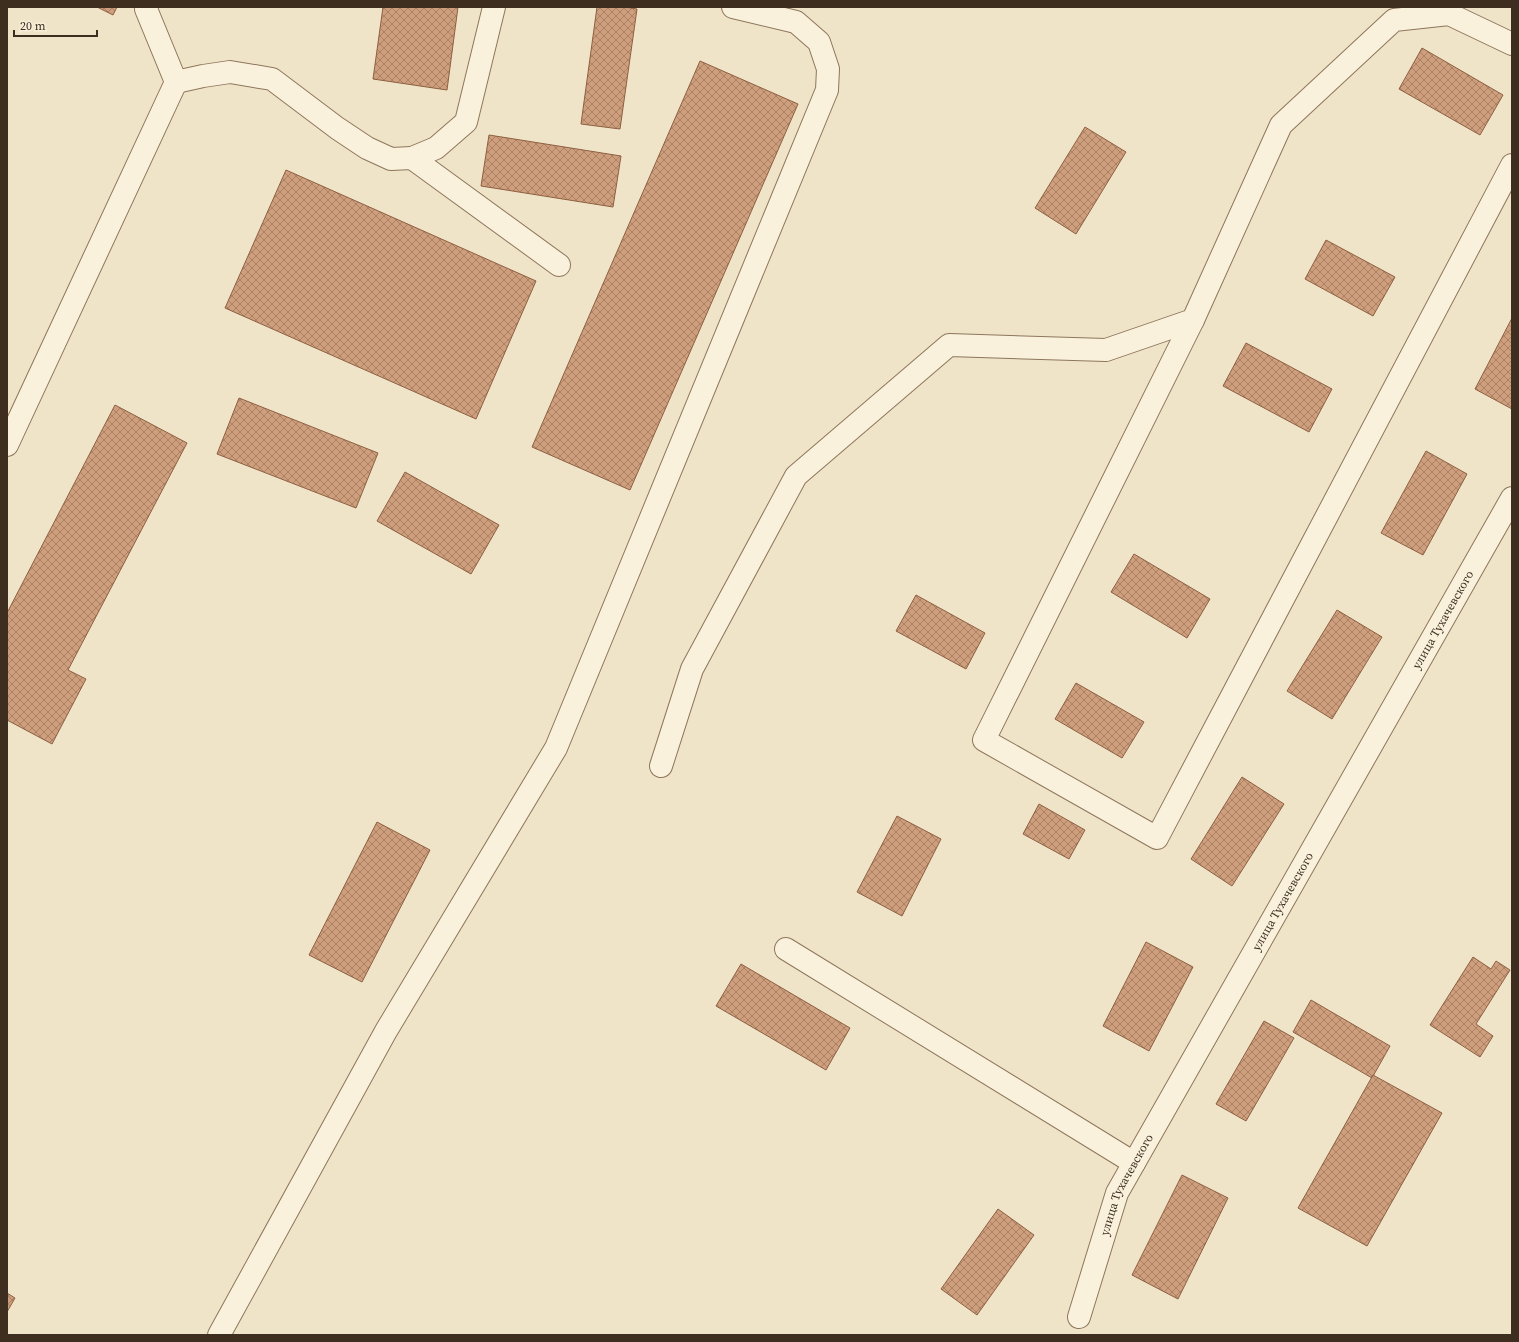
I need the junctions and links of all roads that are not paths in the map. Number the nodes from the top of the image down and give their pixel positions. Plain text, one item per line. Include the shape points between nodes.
1 (147, 7) edge
2 (494, 7) edge
3 (734, 7) edge
4 (1512, 44) edge
5 (176, 82) junction
6 (412, 158) junction
7 (1512, 165) edge
8 (559, 265) dead end
9 (1194, 320) junction
10 (7, 445) edge
11 (1512, 498) edge
12 (661, 766) dead end
13 (786, 949) dead end
14 (1134, 1163) junction
15 (1079, 1317) dead end
16 (219, 1335) edge

1 - 5 street
2 - 6 street via 466,122 436,148
3 - 16 street via 796,22 819,42 828,69 827,90 556,748 386,1031
4 - 9 street via 1449,14 1394,20 1281,126
5 - 6 street via 230,72 272,79 368,148 391,159
5 - 10 street
6 - 8 street
7 - 9 street via 1157,838 984,740
9 - 12 street via 1106,350 949,345 796,476 692,669
11 - 14 street, улица Тухачевского
13 - 14 street
14 - 15 street, улица Тухачевского via 1117,1193

